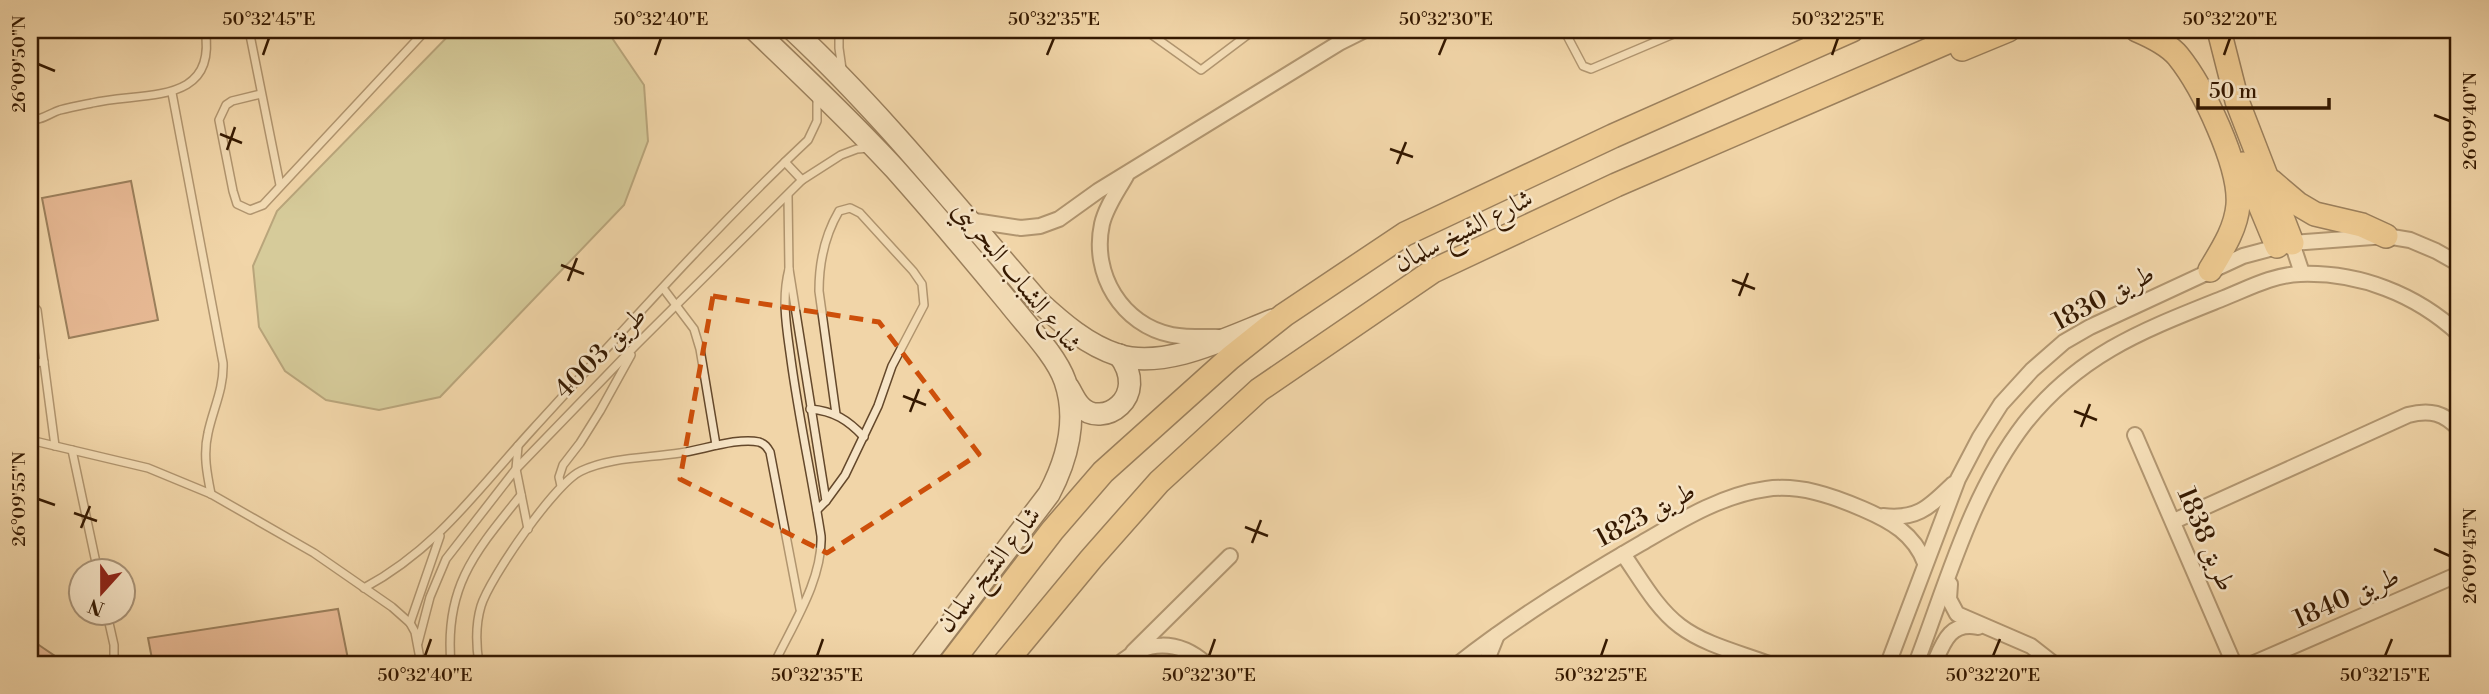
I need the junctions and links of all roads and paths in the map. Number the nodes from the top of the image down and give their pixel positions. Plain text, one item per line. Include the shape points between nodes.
1 (205, 30) edge
2 (249, 30) edge
3 (426, 30) edge
4 (755, 30) edge
5 (793, 30) edge
6 (839, 30) edge
7 (1145, 30) edge
8 (1254, 30) edge
9 (1365, 30) edge
10 (1564, 30) edge
11 (1683, 30) edge
12 (1852, 30) edge
13 (1975, 30) edge
14 (2008, 30) edge
15 (2137, 30) edge
16 (2219, 30) edge
17 (2192, 78) junction
18 (845, 80) junction
19 (815, 90) junction
20 (172, 93) junction
21 (261, 94) junction
22 (30, 120) edge
23 (874, 148) junction
24 (1702, 148) junction
25 (785, 162) junction
26 (1129, 172) junction
27 (2269, 179) junction
28 (802, 180) junction
29 (280, 185) junction
30 (788, 196) junction
31 (968, 220) junction
32 (2386, 236) junction
33 (2284, 244) junction
34 (2459, 264) edge
35 (789, 269) junction
36 (2210, 270) junction
37 (2302, 274) junction
38 (2286, 275) junction
39 (663, 288) junction
40 (30, 303) edge
41 (678, 305) junction
42 (1284, 315) junction
43 (2459, 334) edge
44 (1232, 336) junction
45 (636, 345) junction
46 (1119, 355) junction
47 (44, 362) junction
48 (30, 363) edge
49 (1065, 382) junction
50 (810, 409) junction
51 (836, 414) junction
52 (2459, 429) edge
53 (2134, 435) dead end
54 (864, 437) junction
55 (30, 440) edge
56 (716, 445) junction
57 (55, 446) junction
58 (518, 446) junction
59 (72, 450) junction
60 (516, 469) junction
61 (1958, 479) junction
62 (561, 486) junction
63 (211, 495) junction
64 (521, 495) junction
65 (826, 501) junction
66 (817, 510) junction
67 (1878, 516) junction
68 (2174, 521) junction
69 (528, 530) junction
70 (441, 532) junction
71 (1623, 554) junction
72 (1230, 556) dead end
73 (95, 558) edge
74 (1925, 564) junction
75 (1951, 569) junction
76 (2459, 574) edge
77 (364, 588) junction
78 (800, 609) junction
79 (410, 623) junction
80 (1037, 626) junction
81 (110, 628) edge
82 (1497, 634) junction
83 (2003, 634) junction
84 (418, 643) junction
85 (1133, 652) junction
86 (114, 664) edge
87 (421, 664) edge
88 (451, 664) edge
89 (479, 664) edge
90 (774, 664) edge
91 (920, 664) edge
92 (950, 664) edge
93 (1004, 664) edge
94 (1011, 664) edge
95 (1119, 664) edge
96 (1206, 664) edge
97 (1458, 664) edge
98 (1488, 664) edge
99 (1769, 664) edge
100 (1888, 664) edge
101 (1916, 664) edge
102 (1934, 664) edge
103 (2054, 664) edge
104 (2234, 664) edge
105 (2252, 664) edge

1 - 20 lane via 200,73
2 - 21 lane
3 - 29 lane
4 - 19 street, شارع الشباب البحريني
5 - 18 street, شارع الشباب البحريني
6 - 18 lane
7 - 8 lane via 1201,70
9 - 26 street
10 - 11 lane via 1583,66 1591,69
12 - 42 main road, شارع الشيخ سلمان via 1405,234
13 - 24 main road, شارع الشيخ سلمان
14 - 24 main road via 1734,144
15 - 17 main road via 2176,54
16 - 27 main road via 2237,101
17 - 33 main road via 2224,122
17 - 36 main road via 2216,124 2238,189 2234,223
18 - 31 street, شارع الشباب البحريني
19 - 23 street, شارع الشباب البحريني
19 - 25 lane, طريق 4003 via 819,110 814,131
20 - 22 lane via 116,97
20 - 63 lane via 223,363 221,391 206,448
21 - 29 lane
21 - 29 lane via 232,100 222,112 220,128 237,204 257,209
23 - 28 lane, طريق 4003 via 849,152
23 - 49 street, شارع الشباب البحريني via 994,286 1057,364
24 - 80 main road, شارع الشيخ سلمان via 1433,271 1259,390 1159,482
25 - 28 lane
25 - 39 lane, طريق 4003
26 - 31 street via 1059,219 1040,226 1021,228
26 - 44 street via 1102,225 1104,275 1115,299 1125,312 1171,334
27 - 32 main road via 2315,214
27 - 33 main road
28 - 30 lane, طريق 4003
30 - 35 lane
30 - 41 lane, طريق 4003
31 - 46 street, شارع الشباب البحريني via 1038,302 1094,344
32 - 33 street, طريق 1830
32 - 34 street, طريق 1830 via 2410,240
33 - 36 street, طريق 1830
33 - 37 street
33 - 38 street
35 - 50 lane
35 - 66 lane via 786,324
36 - 61 street, طريق 1830 via 2064,342 2001,404
37 - 38 street, طريق 1830
37 - 43 street, طريق 1830 via 2388,288 2444,319
38 - 75 street, طريق 1830 via 2163,323 2101,353 2076,371 2049,396 2006,451
39 - 41 lane
39 - 58 lane, طريق 4003
40 - 47 lane via 37,310
41 - 45 lane, طريق 4003
41 - 56 lane via 694,329 700,349
42 - 44 street, شارع الشباب البحريني
42 - 92 main road, شارع الشيخ سلمان via 1103,472
44 - 46 street, شارع الشباب البحريني via 1166,357
45 - 60 lane, طريق 4003
45 - 62 lane via 600,411 563,465
46 - 49 street via 1131,381 1119,407 1091,414 1080,407
47 - 48 lane
47 - 57 lane
49 - 91 street, شارع الشباب البحريني via 1070,413 1062,470 1049,494
50 - 51 lane
50 - 65 lane
51 - 54 lane
51 - 54 lane via 818,291 832,223 839,211 850,208 860,213 913,271 925,294 921,313 892,366
52 - 68 street via 2443,415 2408,415
53 - 68 street, طريق 1838
54 - 65 lane
55 - 57 lane
56 - 62 lane via 601,464 581,471
56 - 78 lane via 756,442 768,448
57 - 59 lane
58 - 60 lane
58 - 70 lane, طريق 4003
59 - 63 lane via 148,468
59 - 73 lane
60 - 64 lane
60 - 84 lane, طريق 4003 via 446,559
61 - 67 street, طريق 1823 via 1919,513
61 - 74 street, طريق 1830
62 - 69 lane
63 - 77 lane via 281,532
64 - 69 lane
64 - 88 lane via 487,537 455,597 449,630
65 - 66 lane
66 - 78 lane via 822,555
67 - 71 street, طريق 1823 via 1799,489 1764,489 1728,498
67 - 74 street, طريق 1823 via 1905,533
68 - 104 street, طريق 1838
69 - 89 lane via 485,595 476,632
70 - 77 lane, طريق 4003 via 403,564
70 - 79 lane
71 - 82 street, طريق 1823
71 - 99 street via 1678,625
72 - 85 street
74 - 100 street, طريق 1830
75 - 83 street via 1949,594 1954,610
75 - 101 street, طريق 1830
76 - 105 street, طريق 1840
77 - 79 lane
78 - 90 lane
79 - 84 lane, طريق 4003
80 - 93 main road, شارع الشيخ سلمان
80 - 94 main road
81 - 86 lane
82 - 97 street, طريق 1823
82 - 98 street
83 - 102 street via 1973,626 1957,628 1944,639
83 - 103 street
84 - 87 lane, طريق 4003
85 - 95 street
85 - 96 street via 1148,647 1179,648

